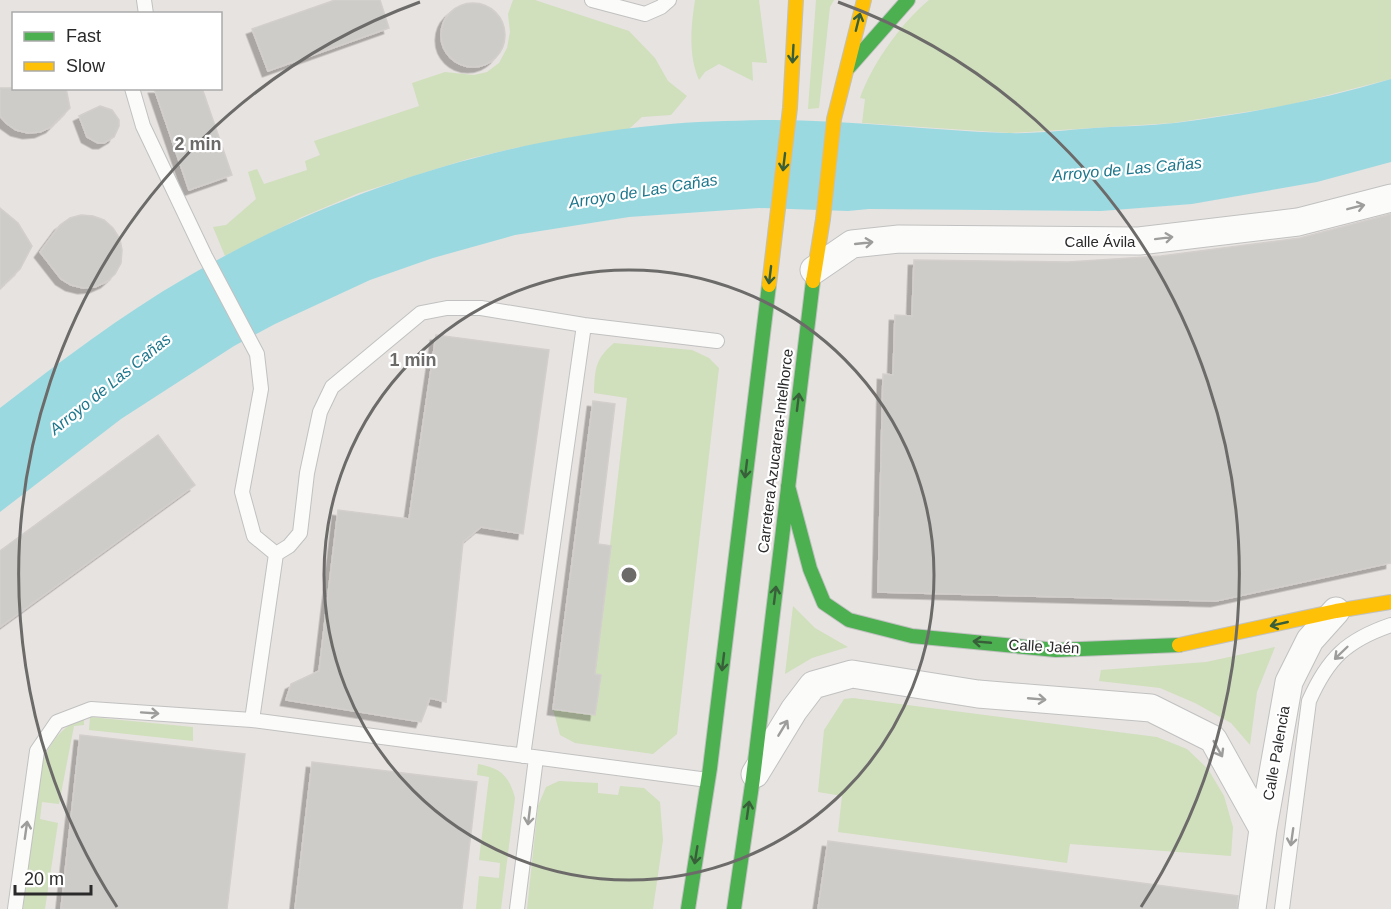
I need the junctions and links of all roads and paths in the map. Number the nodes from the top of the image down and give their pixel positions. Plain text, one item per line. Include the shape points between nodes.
1 (592, 0) edge
2 (669, 0) edge
3 (796, 0) edge
4 (864, 0) edge
5 (908, 0) edge
6 (846, 70) junction
7 (133, 90) edge
8 (1391, 198) edge
9 (814, 270) junction
10 (584, 325) junction
11 (717, 340) dead end
12 (788, 484) junction
13 (276, 554) junction
14 (1391, 602) edge
15 (1336, 611) junction
16 (1391, 625) edge
17 (252, 720) junction
18 (530, 757) junction
19 (753, 778) junction
20 (708, 780) junction
21 (1263, 829) junction
22 (15, 909) edge
23 (517, 909) edge
24 (688, 909) edge
25 (734, 909) edge
26 (1252, 909) edge
27 (1282, 909) edge

1 - 2 lane via 645,14
3 -> 20 main road, Carretera Azucarera-Intelhorce via 790,108
6 -> 4 main road, Carretera Azucarera-Intelhorce
5 - 6 main road
6 - 9 main road, Carretera Azucarera-Intelhorce via 834,119
7 - 13 lane via 142,126 257,354 261,389 242,492 254,536
9 -> 8 street, Calle Ávila via 852,244 899,240 1139,241 1298,222
12 -> 9 main road, Carretera Azucarera-Intelhorce
10 - 11 lane
10 - 13 lane via 482,308 421,313 332,387 320,412 300,533
10 - 18 lane
15 -> 12 main road, Calle Jaén via 1185,645 1056,650 912,636 849,620 824,603 810,569
19 -> 12 main road, Carretera Azucarera-Intelhorce
13 - 17 lane
14 - 15 main road, Calle Jaén
15 - 21 street, Calle Palencia via 1310,640 1289,682
16 -> 27 lane via 1367,633 1341,650 1319,678 1310,701
17 - 18 lane
22 -> 17 lane via 37,752 57,722 92,709
18 - 20 lane
18 -> 23 lane
19 -> 21 street via 813,685 852,674 978,694 1151,708 1213,740
25 -> 19 main road, Carretera Azucarera-Intelhorce
20 -> 24 main road, Carretera Azucarera-Intelhorce
21 - 26 street, Calle Palencia

